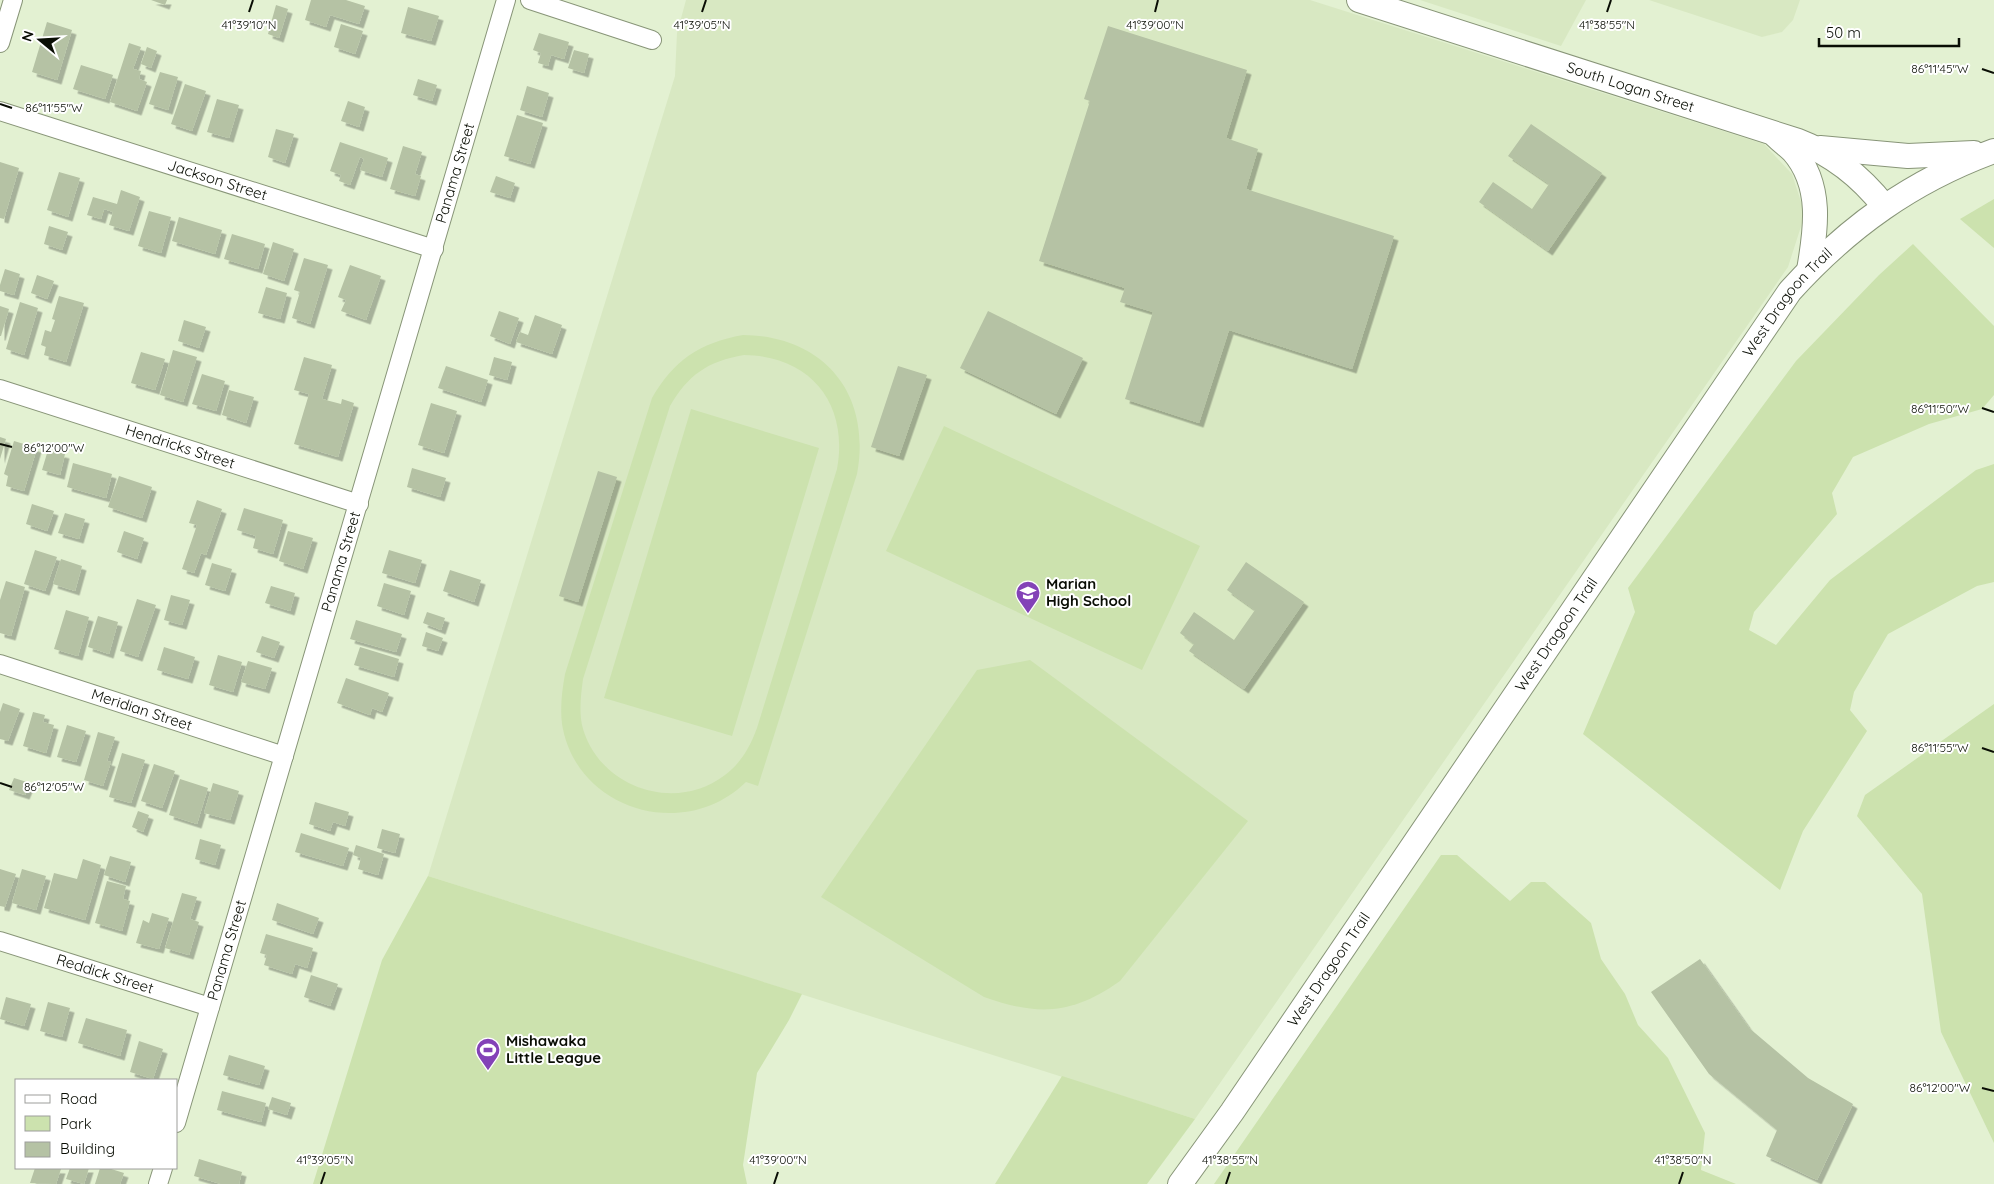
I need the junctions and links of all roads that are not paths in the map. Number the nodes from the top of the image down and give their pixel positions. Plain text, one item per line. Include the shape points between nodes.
1 (13, 0) edge
2 (506, 0) edge
3 (530, 0) edge
4 (1358, 0) edge
5 (652, 40) dead end
6 (0, 43) edge
7 (0, 111) edge
8 (1770, 132) junction
9 (1816, 148) junction
10 (1992, 151) edge
11 (1884, 206) junction
12 (434, 249) junction
13 (1809, 270) junction
14 (0, 389) edge
15 (359, 504) junction
16 (0, 664) edge
17 (284, 756) junction
18 (0, 941) edge
19 (210, 1007) junction
20 (178, 1116) edge
21 (163, 1169) edge
22 (158, 1184) edge
23 (1180, 1184) edge

1 - 6 street
2 - 12 street, Panama Street
3 - 5 street
4 - 8 street, South Logan Street
7 - 12 street, Jackson Street
8 - 9 street, South Logan Street
8 - 13 street via 1793,151 1812,188 1816,211
9 - 10 street via 1908,156
9 - 11 street, South Logan Street via 1858,179
10 - 11 street, West Dragoon Trail via 1914,187
11 - 13 street, West Dragoon Trail via 1846,235
12 - 15 street, Panama Street
13 - 23 street, West Dragoon Trail via 1764,327 1238,1104
14 - 15 street, Hendricks Street
15 - 17 street, Panama Street
16 - 17 street, Meridian Street
17 - 19 street, Panama Street
18 - 19 street, Reddick Street
19 - 20 street, Panama Street
21 - 22 street

